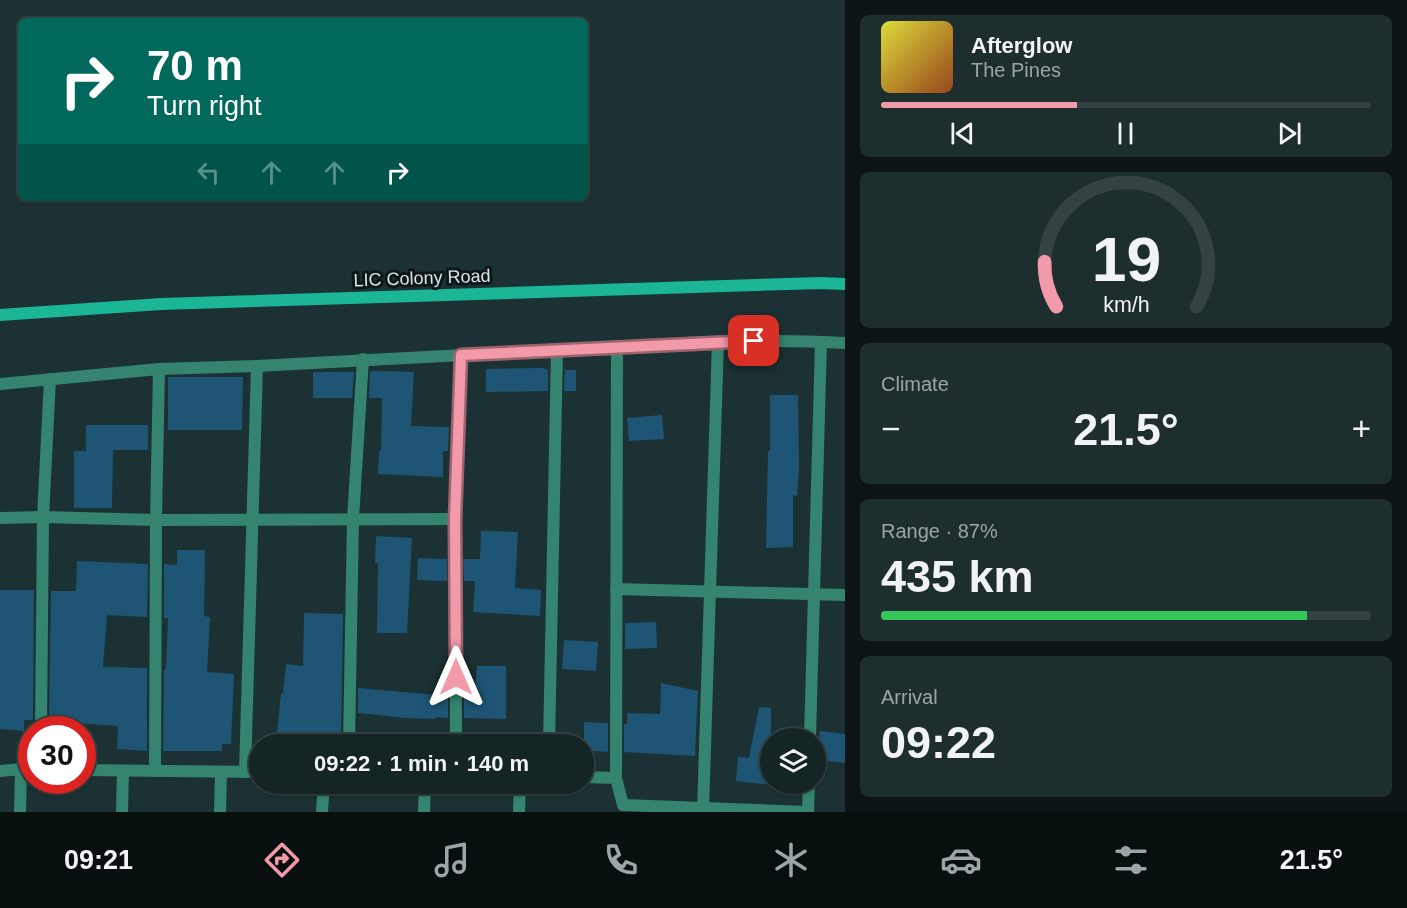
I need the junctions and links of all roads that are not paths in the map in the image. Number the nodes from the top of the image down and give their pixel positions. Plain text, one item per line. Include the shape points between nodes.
1 (844, 284) edge
2 (0, 315) edge
3 (718, 342) junction
4 (821, 342) junction
5 (844, 343) edge
6 (617, 347) junction
7 (557, 350) junction
8 (461, 355) junction
9 (363, 359) junction
10 (257, 366) junction
11 (159, 369) junction
12 (50, 380) junction
13 (0, 384) edge
14 (43, 516) junction
15 (0, 518) edge
16 (353, 519) junction
17 (455, 519) junction
18 (156, 520) junction
19 (252, 520) junction
20 (616, 589) junction
21 (710, 590) junction
22 (814, 594) junction
23 (844, 595) edge
24 (41, 716) edge
25 (810, 728) edge
26 (349, 734) edge
27 (456, 734) edge
28 (549, 734) edge
29 (18, 769) edge
30 (96, 770) edge
31 (0, 771) edge
32 (123, 771) junction
33 (155, 771) junction
34 (245, 772) junction
35 (249, 772) edge
36 (221, 773) junction
37 (594, 777) edge
38 (616, 778) junction
39 (22, 794) edge
40 (323, 794) edge
41 (425, 794) edge
42 (520, 794) edge
43 (808, 794) edge
44 (622, 808) edge
45 (703, 810) junction
46 (20, 812) edge
47 (122, 812) edge
48 (220, 812) edge
49 (322, 812) edge
50 (424, 812) edge
51 (519, 812) edge
52 (807, 812) edge

1 - 2 main road, LIC Colony Road via 173,303
3 - 4 street
3 - 6 street
3 - 21 street
4 - 5 street
4 - 22 street
6 - 7 street
6 - 20 street
7 - 8 street
7 - 28 street
8 - 9 street
8 - 17 street
9 - 10 street
9 - 16 street
10 - 11 street
10 - 19 street
11 - 12 street
11 - 18 street
12 - 13 street
12 - 14 street
14 - 15 street
14 - 18 street
14 - 24 street
16 - 17 street
16 - 19 street
16 - 26 street
17 - 27 street
18 - 19 street
18 - 33 street
19 - 34 street
20 - 21 street
20 - 38 street
21 - 22 street
21 - 45 street
22 - 23 street
22 - 25 street
29 - 31 street
30 - 32 street
32 - 33 street
32 - 47 street
33 - 36 street
34 - 35 street
34 - 36 street
36 - 48 street
37 - 38 street
38 - 44 street
39 - 46 street
40 - 49 street
41 - 50 street
42 - 51 street
43 - 52 street
44 - 45 street
45 - 52 street

